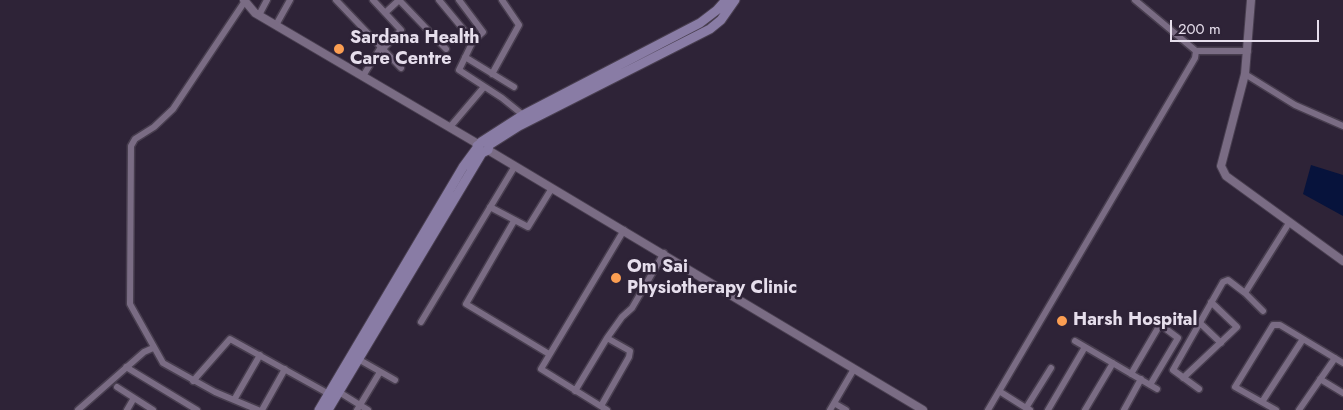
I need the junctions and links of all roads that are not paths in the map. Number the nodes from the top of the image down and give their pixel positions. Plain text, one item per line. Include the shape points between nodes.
1 (244, 0) edge
2 (267, 0) edge
3 (290, 0) edge
4 (336, 0) edge
5 (372, 0) edge
6 (399, 0) edge
7 (439, 0) edge
8 (459, 0) edge
9 (502, 0) edge
10 (726, 0) edge
11 (735, 0) edge
12 (1135, 0) edge
13 (1251, 0) edge
14 (385, 13) junction
15 (259, 15) junction
16 (276, 25) junction
17 (473, 41) junction
18 (382, 48) junction
19 (446, 49) dead end
20 (1196, 50) junction
21 (1248, 52) junction
22 (465, 57) junction
23 (401, 68) dead end
24 (492, 74) junction
25 (1245, 74) junction
26 (363, 76) junction
27 (484, 87) junction
28 (514, 87) dead end
29 (523, 115) junction
30 (1343, 126) edge
31 (450, 127) junction
32 (483, 147) junction
33 (515, 166) junction
34 (552, 188) junction
35 (490, 207) junction
36 (514, 221) junction
37 (1290, 223) junction
38 (624, 230) junction
39 (664, 253) junction
40 (1343, 261) edge
41 (1245, 293) junction
42 (1211, 302) junction
43 (1263, 311) dead end
44 (421, 322) dead end
45 (1200, 323) junction
46 (607, 338) junction
47 (1303, 339) junction
48 (1075, 341) dead end
49 (1221, 343) junction
50 (1085, 347) junction
51 (153, 348) junction
52 (549, 354) junction
53 (260, 355) junction
54 (1335, 358) junction
55 (358, 359) junction
56 (1113, 363) junction
57 (1343, 363) edge
58 (126, 367) junction
59 (1050, 368) dead end
60 (285, 369) junction
61 (854, 369) junction
62 (380, 372) junction
63 (1131, 374) junction
64 (1183, 378) junction
65 (1320, 379) junction
66 (395, 380) dead end
67 (1141, 380) junction
68 (193, 381) junction
69 (1150, 385) junction
70 (117, 387) dead end
71 (1199, 388) dead end
72 (1157, 389) dead end
73 (575, 391) junction
74 (999, 391) junction
75 (338, 392) junction
76 (1343, 392) edge
77 (328, 394) junction
78 (134, 398) junction
79 (234, 400) junction
80 (1262, 402) junction
81 (834, 403) junction
82 (359, 407) edge
83 (604, 408) edge
84 (80, 409) edge
85 (1028, 409) edge
86 (1088, 409) edge
87 (127, 410) edge
88 (153, 410) edge
89 (197, 410) edge
90 (258, 410) edge
91 (262, 410) edge
92 (319, 410) edge
93 (328, 410) edge
94 (368, 410) edge
95 (830, 410) edge
96 (846, 410) edge
97 (924, 410) edge
98 (988, 410) edge
99 (1048, 410) edge
100 (1124, 410) edge
101 (1276, 410) edge
102 (1299, 410) edge

1 - 15 street
1 - 51 street via 173,109 131,146 130,304
2 - 15 street
3 - 16 street
4 - 18 street
5 - 14 street
6 - 14 street
6 - 19 street
7 - 17 street
8 - 17 street via 483,30
9 - 24 street via 519,25
10 - 29 main road via 700,23
11 - 32 main road via 710,29
12 - 20 street
13 - 21 street
14 - 18 street via 400,30
15 - 16 street
16 - 26 street
17 - 22 street
18 - 23 street
18 - 26 street
20 - 21 street
20 - 74 street via 1190,67
21 - 25 street
22 - 24 street
22 - 27 street via 460,72
24 - 28 street
25 - 30 street via 1295,105
25 - 37 street via 1221,166 1226,176
26 - 31 street
27 - 29 street
27 - 31 street
29 - 32 main road
31 - 32 street
32 - 33 street
32 - 55 main road
32 - 77 main road via 463,167
33 - 34 street
33 - 35 street
34 - 36 street via 528,227
34 - 38 street
35 - 36 street
35 - 44 street
36 - 52 street via 466,304
37 - 40 street
37 - 41 street
38 - 39 street
38 - 52 street
39 - 46 street via 632,308
39 - 61 street
41 - 42 street via 1225,280
41 - 43 street
42 - 45 street
42 - 49 street via 1237,327
45 - 49 street
45 - 64 street via 1173,370
46 - 73 street
46 - 83 street via 631,353
47 - 54 street
47 - 80 street
47 - 80 street via 1280,325 1273,326 1235,384 1237,389
48 - 50 street
49 - 64 street
50 - 56 street
50 - 99 street
51 - 58 street
51 - 68 street via 163,363
52 - 73 street via 542,371
53 - 60 street
53 - 68 street via 233,339 227,339
53 - 79 street
54 - 57 street
54 - 65 street
55 - 62 street
55 - 75 main road
56 - 63 street
56 - 86 street
58 - 84 street
58 - 89 street
59 - 85 street
60 - 77 street
60 - 91 street
61 - 81 street
61 - 97 street
62 - 66 street
62 - 82 street
63 - 67 street
63 - 69 street via 1162,326 1178,338
64 - 71 street
65 - 76 street
65 - 102 street
67 - 69 street
67 - 100 street
68 - 79 street
69 - 72 street
70 - 78 street
73 - 83 street
74 - 85 street
74 - 98 street
75 - 82 street
75 - 93 main road
77 - 92 main road
78 - 87 street
78 - 88 street
79 - 90 street
80 - 101 street
81 - 95 street
81 - 96 street
82 - 94 street

